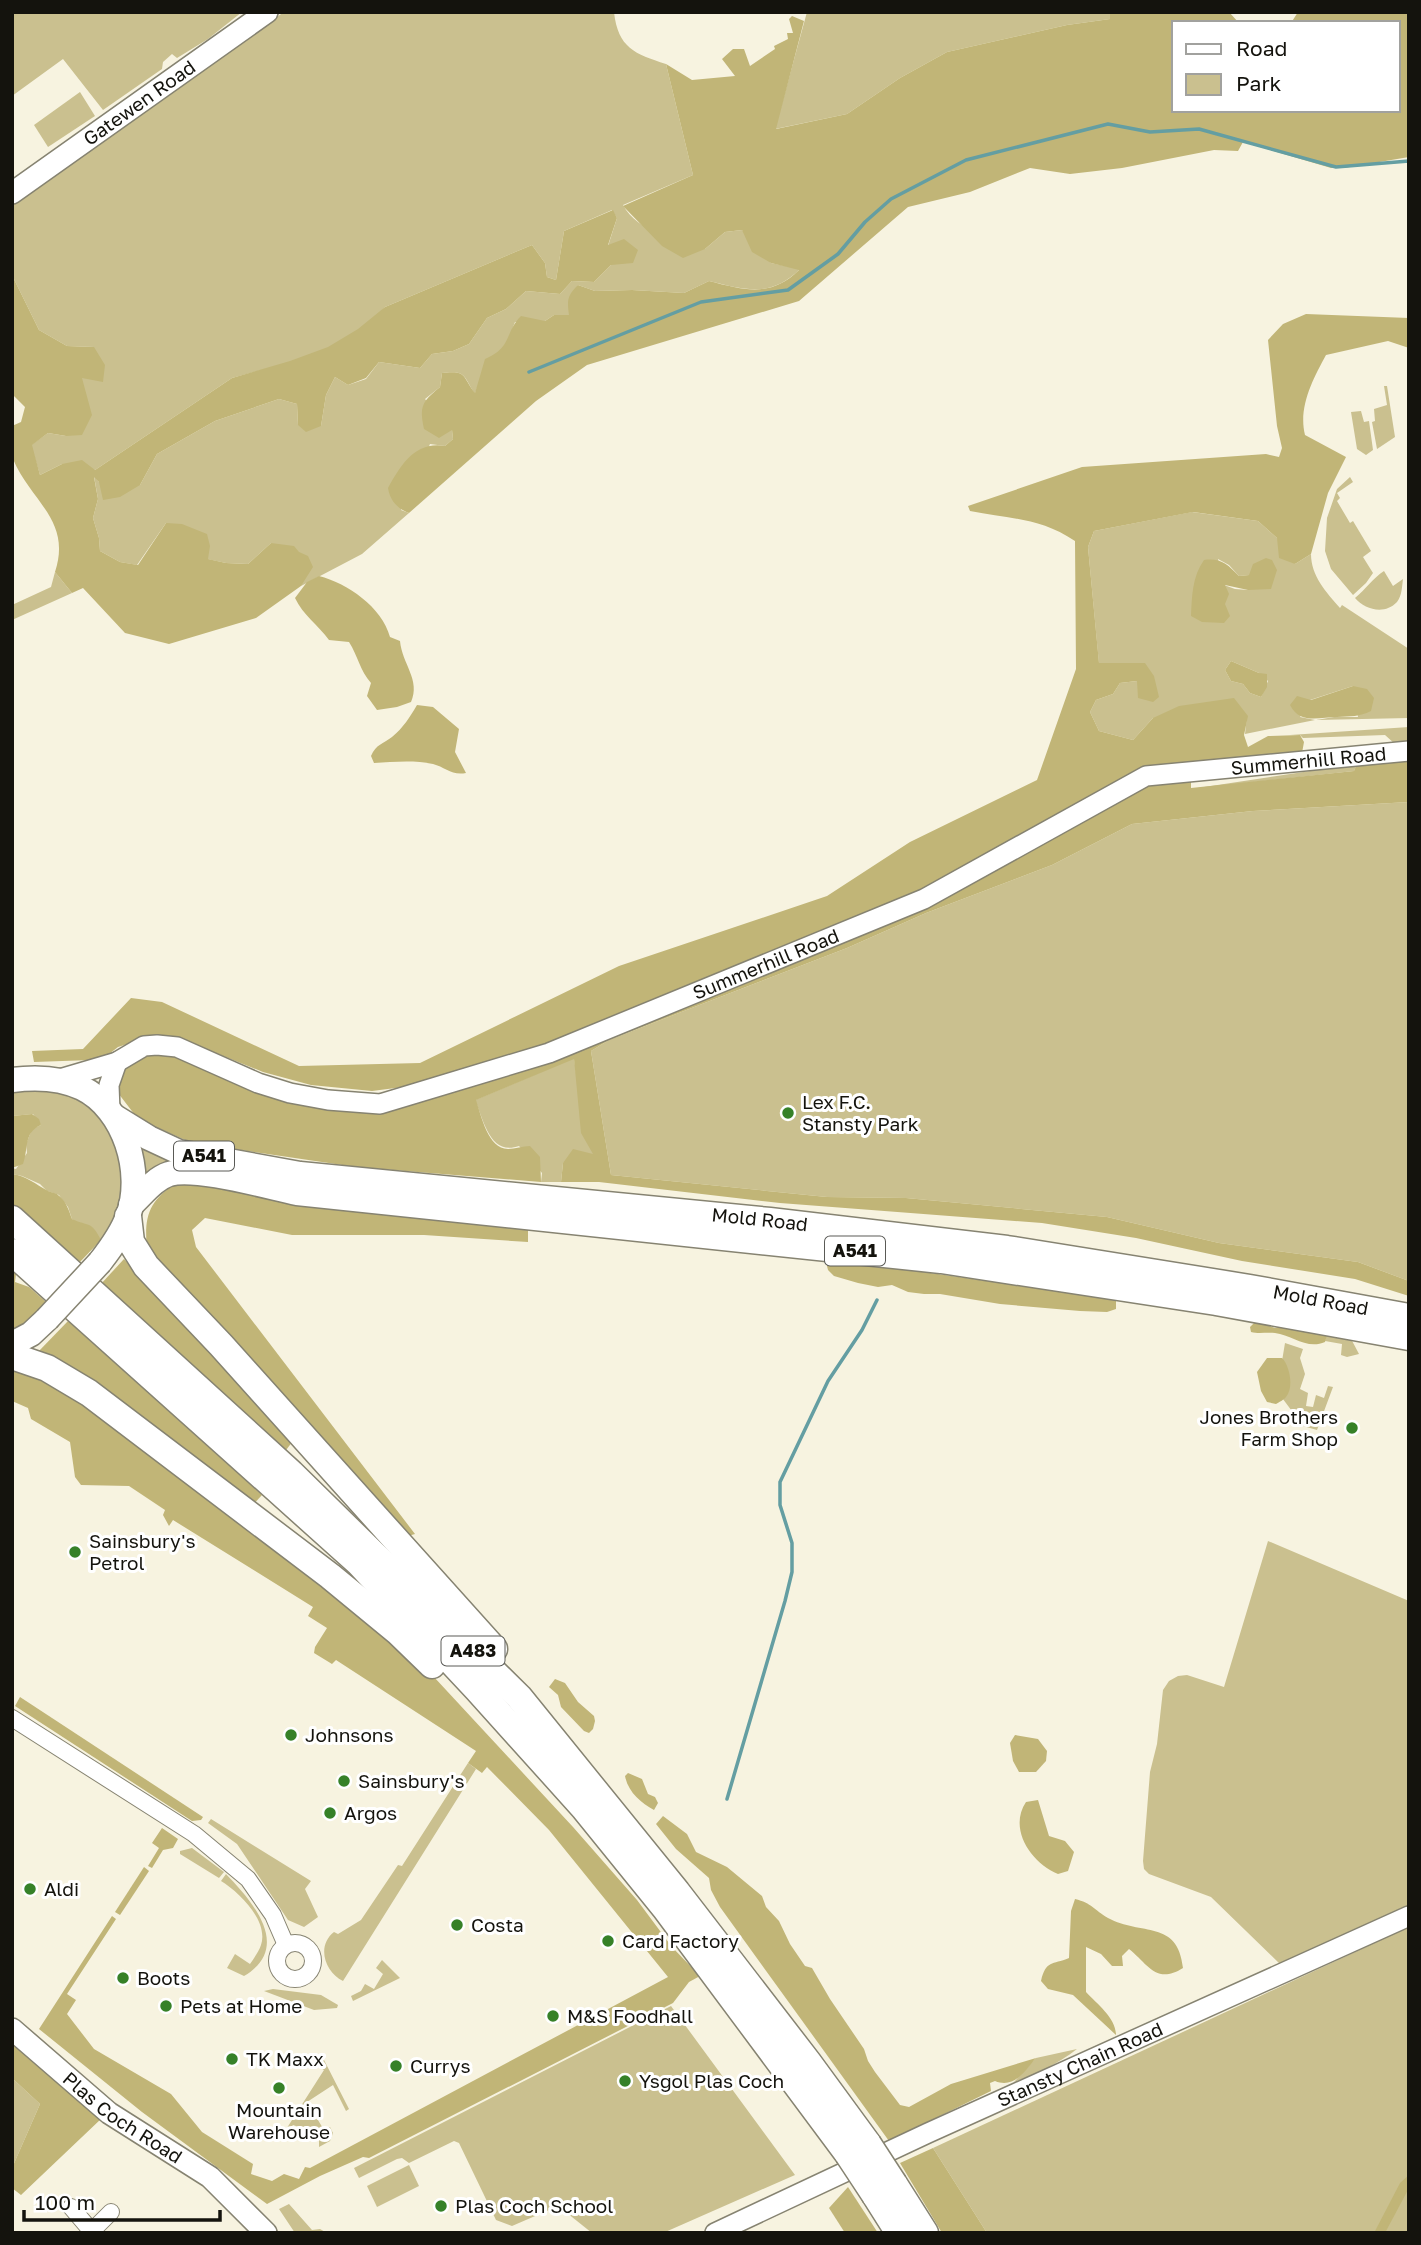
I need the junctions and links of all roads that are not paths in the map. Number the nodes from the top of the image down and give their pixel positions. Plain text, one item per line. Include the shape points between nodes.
1 (267, 12) edge
2 (12, 193) edge
3 (1409, 751) edge
4 (117, 1062) junction
5 (12, 1080) edge
6 (55, 1080) junction
7 (112, 1114) junction
8 (130, 1210) junction
9 (12, 1219) edge
10 (12, 1252) edge
11 (1409, 1315) edge
12 (1409, 1338) edge
13 (12, 1345) edge
14 (12, 1356) edge
15 (12, 1718) edge
16 (665, 1908) junction
17 (693, 1912) junction
18 (1409, 1916) edge
19 (286, 1945) dead end
20 (12, 2029) edge
21 (858, 2149) junction
22 (884, 2190) junction
23 (71, 2207) dead end
24 (111, 2212) dead end
25 (260, 2231) edge
26 (93, 2232) edge
27 (715, 2233) edge
28 (899, 2233) edge
29 (925, 2233) edge

1 - 2 main road, Gatewen Road
3 - 4 street, Summerhill Road via 1146,776 924,899 549,1053 380,1104 290,1093 177,1047 144,1046
4 - 6 street, Summerhill Road
4 - 7 street via 109,1085
5 - 6 main road
6 - 7 main road, Mold Road via 81,1088
7 - 8 main road via 133,1169
7 - 11 main road, Mold Road / A541 via 179,1152 300,1174 1007,1248
8 - 12 main road, Mold Road / A541 via 156,1181 182,1172 310,1194 941,1261
8 - 13 main road, bridge via 100,1262 32,1334
8 - 17 highway, A483 via 131,1242 146,1266 562,1728
9 - 17 highway, A483 via 291,1473 519,1697
10 - 16 highway, A483 via 359,1563 584,1808
14 - 16 highway, A483 via 47,1368 89,1393 398,1632 479,1711 569,1814
15 - 19 street via 194,1834 248,1880 274,1915
16 - 21 highway, A483
17 - 21 highway, A483 via 808,2062
18 - 27 street, Stansty Chain Road
20 - 25 main road, Plas Coch Road via 109,2113 210,2177
21 - 22 highway, A483, bridge
22 - 28 highway, A483
22 - 29 highway, A483
23 - 26 street
24 - 26 street

